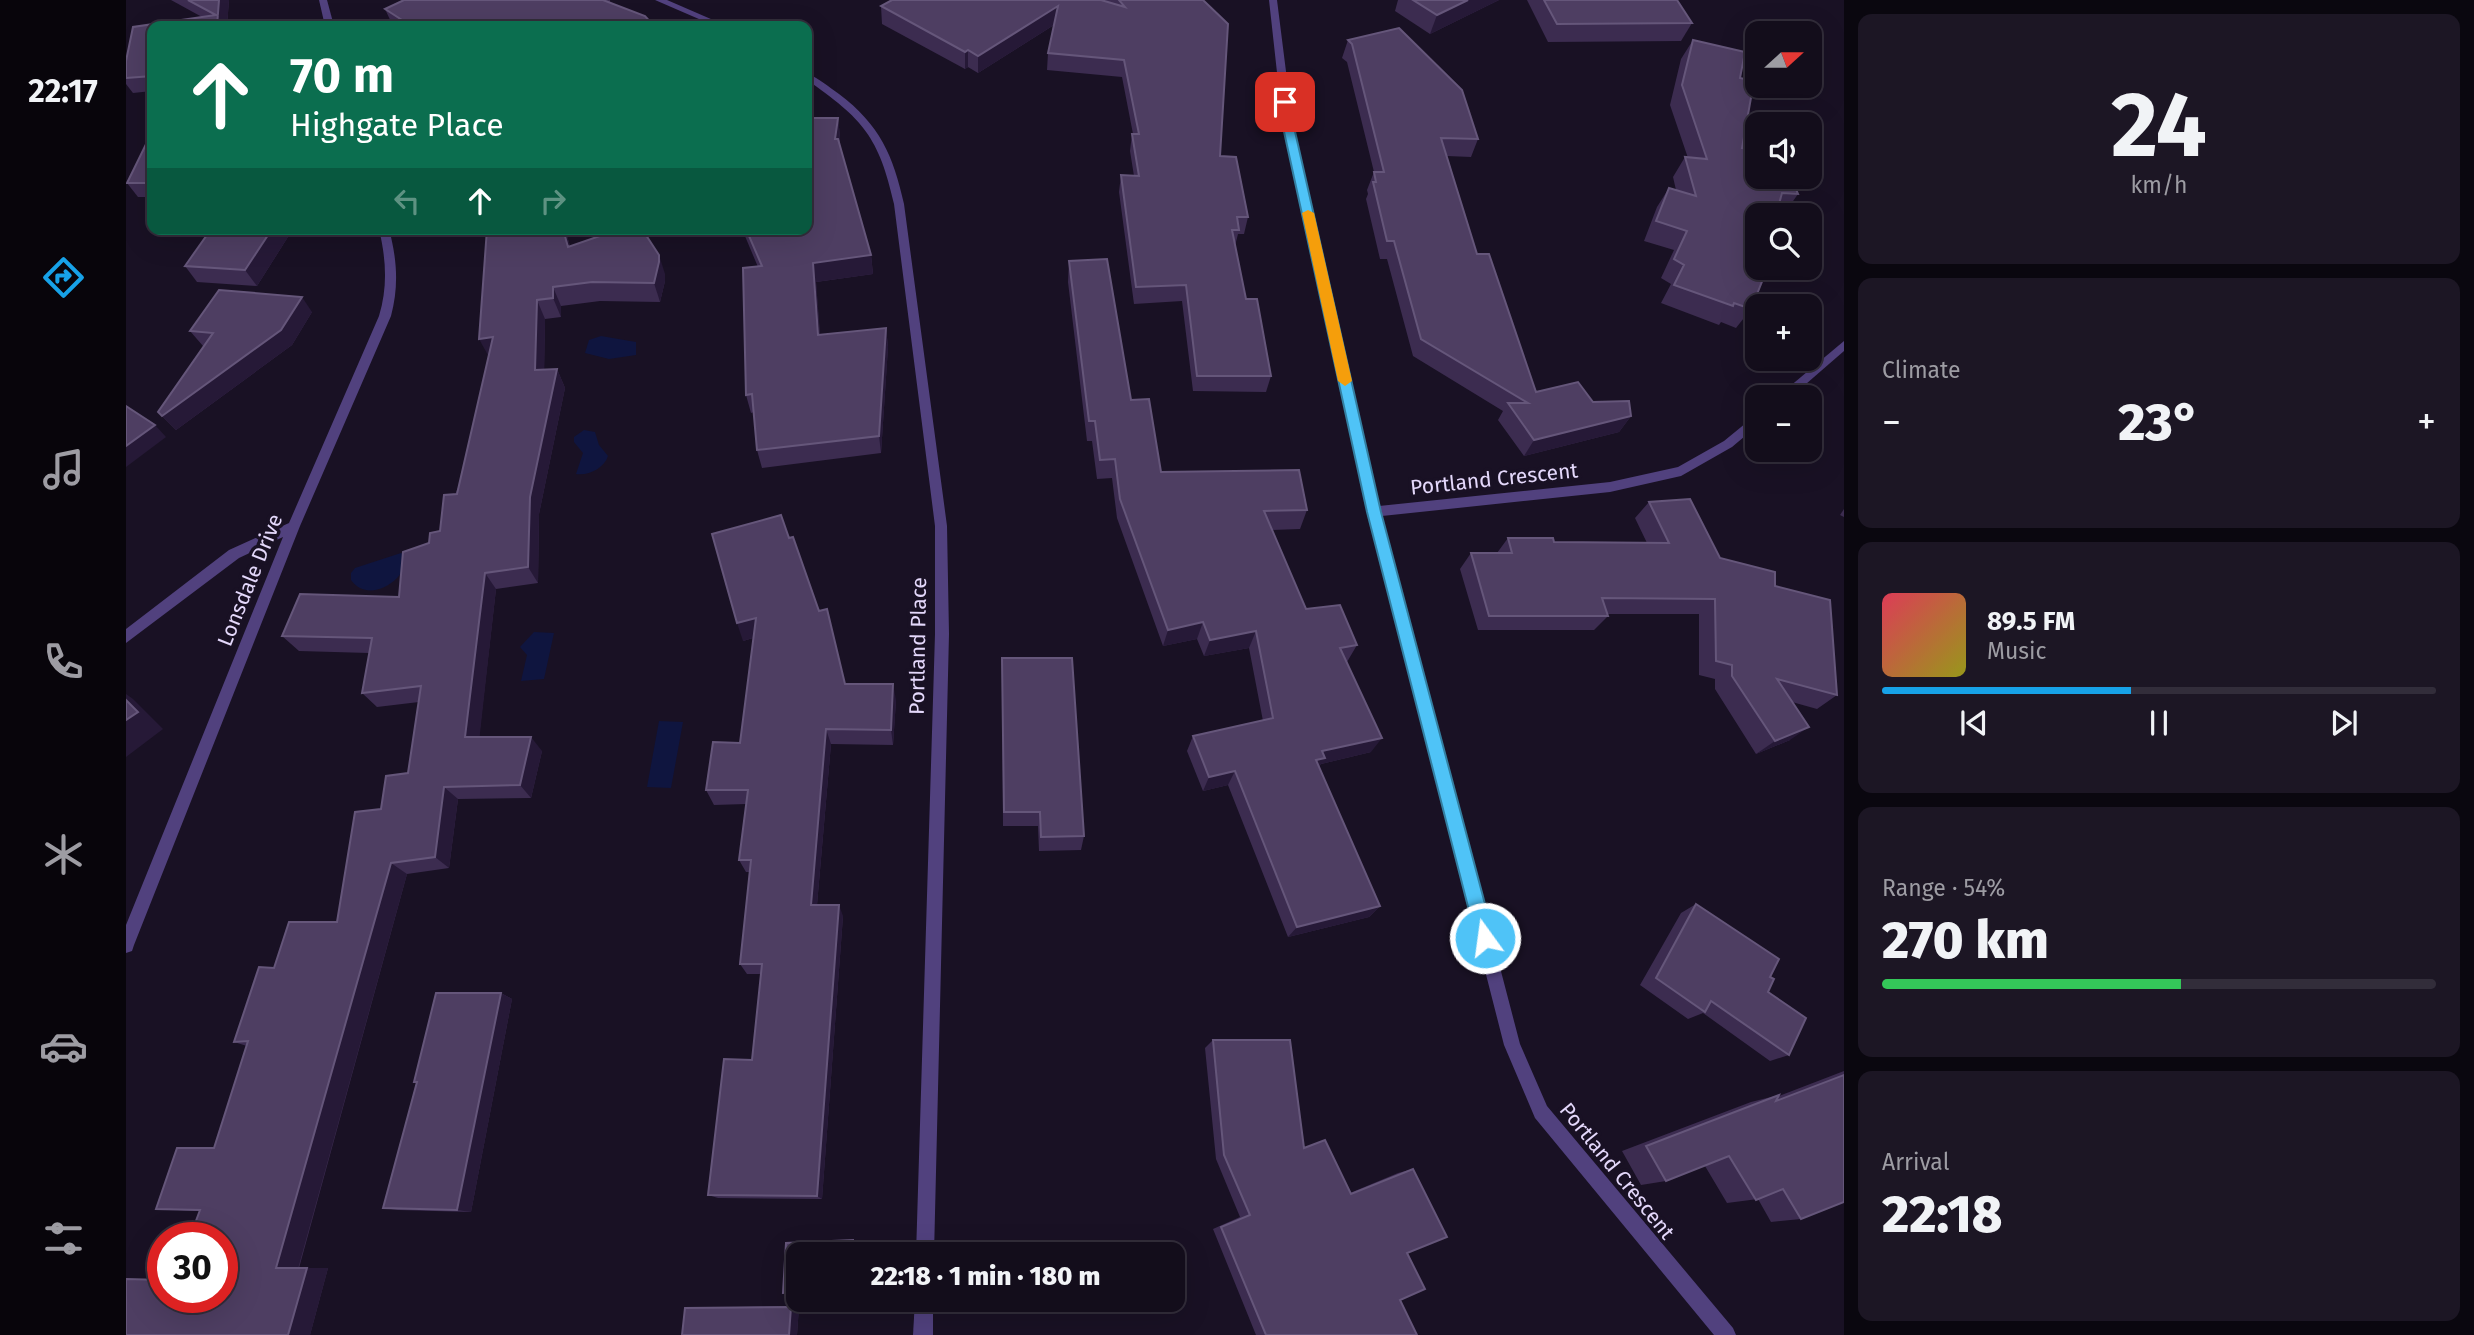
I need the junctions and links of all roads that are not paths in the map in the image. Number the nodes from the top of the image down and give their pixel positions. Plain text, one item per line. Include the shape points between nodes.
1 (323, 0) edge
2 (659, 0) edge
3 (1273, 0) edge
4 (329, 21) edge
5 (710, 21) edge
6 (812, 80) edge
7 (386, 235) edge
8 (1844, 345) edge
9 (1797, 385) edge
10 (1745, 429) edge
11 (1374, 512) junction
12 (294, 526) junction
13 (126, 637) edge
14 (126, 945) edge
15 (925, 1242) edge
16 (924, 1312) edge
17 (923, 1335) edge
18 (1726, 1335) edge

1 - 4 street
2 - 5 street
3 - 11 street via 1288,127
6 - 15 street, Portland Place via 855,112 883,150 900,204 941,526
7 - 12 street, Lonsdale Drive via 391,255 391,299
8 - 9 street
10 - 11 street, Portland Crescent via 1681,471 1610,487
11 - 18 street, Portland Crescent via 1513,1045 1541,1112
12 - 13 street via 234,554
12 - 14 street, Lonsdale Drive
16 - 17 street

